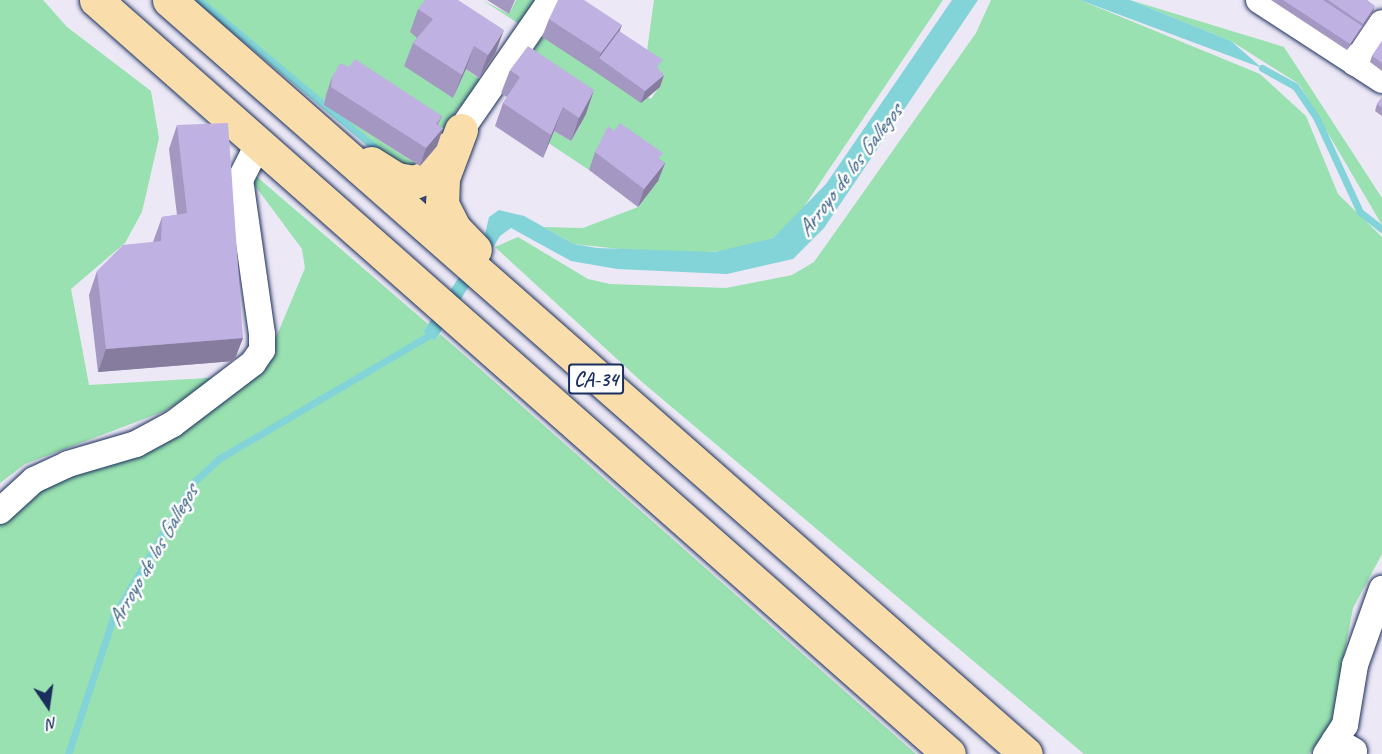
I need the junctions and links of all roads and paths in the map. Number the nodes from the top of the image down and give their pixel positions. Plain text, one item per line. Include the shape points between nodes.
1 (96, 0) edge
2 (169, 0) edge
3 (551, 0) edge
4 (1259, 0) edge
5 (1382, 23) edge
6 (1355, 63) junction
7 (1382, 80) edge
8 (461, 129) junction
9 (324, 135) junction
10 (258, 145) junction
11 (581, 366) junction
12 (0, 511) edge
13 (1382, 589) edge
14 (1339, 748) edge
15 (949, 754) edge
16 (1026, 754) edge

1 - 10 highway, CA-34
2 - 9 highway, CA-34
3 - 8 street
4 - 6 street
5 - 6 street
6 - 7 street
8 - 9 highway via 430,176 414,182 397,179
8 - 11 highway via 442,190 454,228 535,309
9 - 11 highway, CA-34
10 - 12 street via 240,180 262,334 262,350 254,363 173,424 136,444 68,464 34,480
10 - 15 highway, CA-34
11 - 16 highway, CA-34
13 - 14 street via 1355,665

